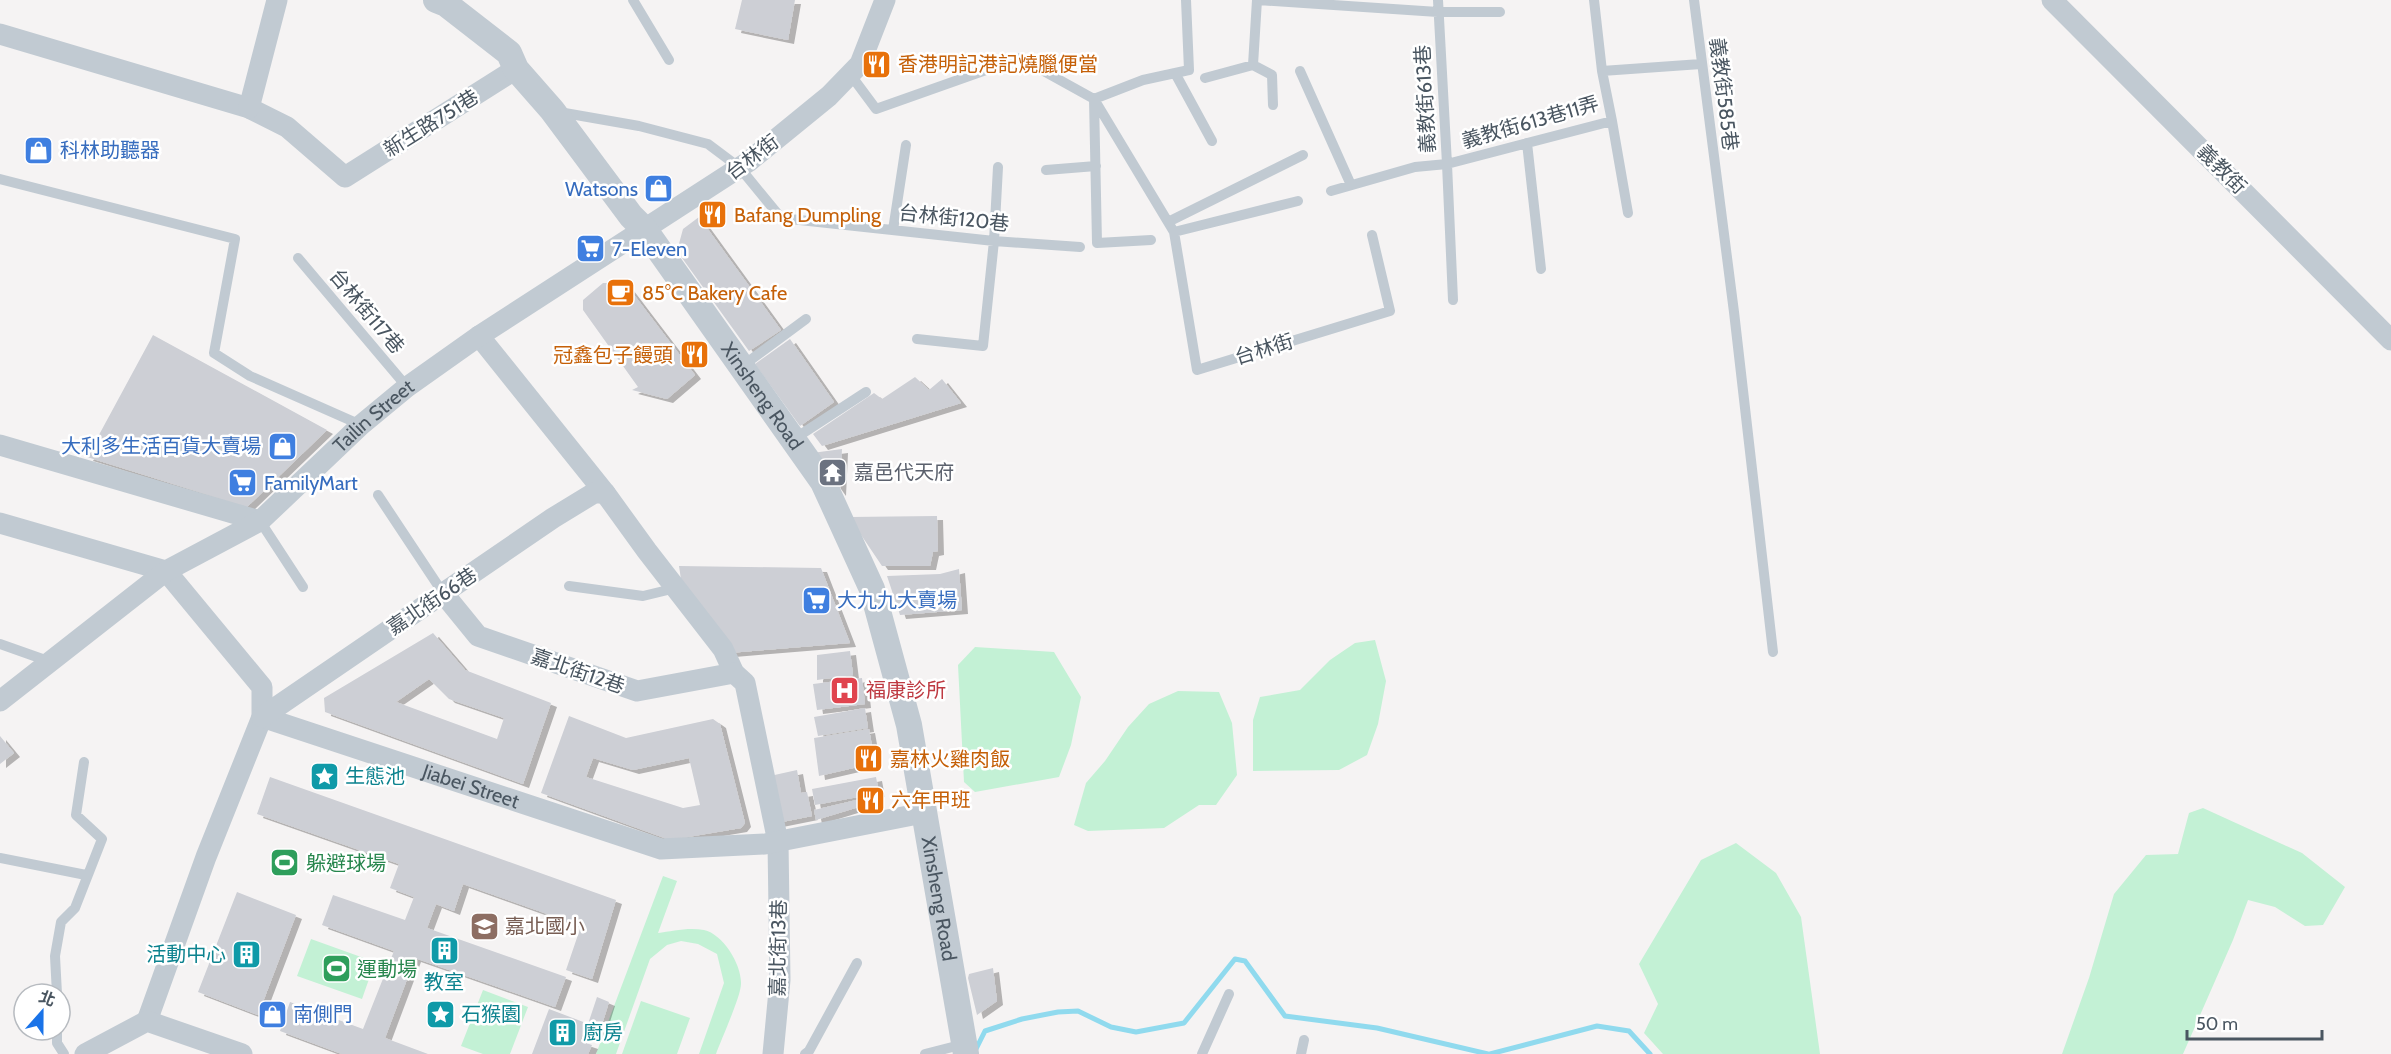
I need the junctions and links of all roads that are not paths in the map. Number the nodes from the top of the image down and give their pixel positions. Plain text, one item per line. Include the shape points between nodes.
1 (277, 0) edge
2 (436, 0) edge
3 (633, 0) edge
4 (885, 0) edge
5 (1186, 0) edge
6 (1257, 0) edge
7 (1438, 0) edge
8 (1594, 0) edge
9 (1694, 0) edge
10 (2052, 0) edge
11 (1438, 12) junction
12 (1500, 12) dead end
13 (0, 34) edge
14 (669, 60) dead end
15 (1701, 64) junction
16 (1253, 65) junction
17 (516, 69) junction
18 (1300, 71) dead end
19 (1602, 71) junction
20 (1175, 73) junction
21 (850, 74) junction
22 (1205, 78) dead end
23 (1094, 99) junction
24 (1273, 105) dead end
25 (249, 108) junction
26 (552, 110) junction
27 (1612, 120) junction
28 (1212, 141) dead end
29 (1527, 143) junction
30 (906, 145) dead end
31 (1303, 155) dead end
32 (1447, 164) junction
33 (1096, 166) junction
34 (998, 167) dead end
35 (740, 168) junction
36 (1046, 170) dead end
37 (0, 179) edge
38 (1351, 185) junction
39 (1331, 191) dead end
40 (1298, 201) dead end
41 (1628, 213) dead end
42 (1168, 222) junction
43 (645, 230) junction
44 (893, 230) junction
45 (1174, 232) junction
46 (1372, 236) dead end
47 (1151, 240) dead end
48 (994, 241) junction
49 (1080, 248) dead end
50 (298, 258) dead end
51 (1541, 269) dead end
52 (1453, 300) dead end
53 (806, 319) dead end
54 (479, 336) junction
55 (917, 339) dead end
56 (2391, 340) edge
57 (741, 367) junction
58 (407, 387) junction
59 (866, 392) dead end
60 (361, 425) junction
61 (793, 440) junction
62 (0, 445) edge
63 (605, 492) junction
64 (378, 495) dead end
65 (260, 521) junction
66 (0, 523) edge
67 (166, 571) junction
68 (569, 586) dead end
69 (303, 587) dead end
70 (676, 588) junction
71 (443, 593) junction
72 (0, 645) edge
73 (1773, 652) dead end
74 (52, 663) junction
75 (734, 673) junction
76 (0, 701) edge
77 (262, 717) junction
78 (84, 762) dead end
79 (923, 813) junction
80 (778, 842) junction
81 (0, 858) edge
82 (86, 875) junction
83 (857, 963) dead end
84 (56, 982) edge
85 (1229, 994) dead end
86 (147, 1022) junction
87 (1304, 1040) dead end
88 (965, 1049) edge
89 (85, 1054) edge
90 (242, 1054) edge
91 (773, 1054) edge
92 (805, 1054) edge
93 (925, 1054) edge
94 (1202, 1054) edge
95 (1301, 1054) edge

1 - 25 street
2 - 17 street, Xinsheng Road via 509,53
3 - 14 lane
4 - 21 street, 台林街 via 860,64
5 - 20 lane via 1189,70
6 - 11 lane
6 - 16 lane
7 - 11 lane, 義教街613巷
8 - 19 lane, 義教街613巷11弄
9 - 15 lane, 義教街585巷
10 - 56 street, 義教街
11 - 12 lane
11 - 32 lane, 義教街613巷
13 - 25 street
15 - 19 lane
15 - 73 lane, 義教街585巷
16 - 22 lane
16 - 24 lane via 1272,75
17 - 25 street, 新生路751巷 via 345,177 287,127
17 - 26 street, Xinsheng Road
18 - 38 lane
19 - 27 lane, 義教街613巷11弄
20 - 23 lane via 1143,80
20 - 28 lane
21 - 23 lane, 台林街 via 876,109 1020,58
21 - 35 street, 台林街 via 829,96
23 - 33 lane
23 - 42 lane, 台林街
26 - 35 lane, 台林街120巷 via 708,144
26 - 43 street, Xinsheng Road
27 - 29 lane, 義教街613巷11弄
27 - 41 lane
29 - 32 lane, 義教街613巷11弄
29 - 51 lane
30 - 44 lane
31 - 42 lane
32 - 38 lane, 義教街613巷 via 1415,167
32 - 52 lane
33 - 36 lane
33 - 47 lane via 1097,243
34 - 48 lane
35 - 43 street, 台林街
35 - 44 lane, 台林街120巷 via 781,218
37 - 60 lane via 235,239 214,353 250,376
38 - 39 lane, 義教街613巷
40 - 45 lane
42 - 45 lane, 台林街
43 - 54 street, Tailin Street
43 - 57 street, Xinsheng Road
44 - 48 lane, 台林街120巷
45 - 46 lane, 台林街 via 1197,369 1390,310
48 - 49 lane, 台林街120巷
48 - 55 lane via 982,346
50 - 58 lane, 台林街117巷
53 - 57 lane
54 - 58 street, Tailin Street
54 - 63 street
57 - 61 street, Xinsheng Road
58 - 60 street, Tailin Street
59 - 61 lane
60 - 65 street, Tailin Street
61 - 79 street, Xinsheng Road via 823,482 872,589 909,725
62 - 65 street
63 - 70 street
63 - 71 street, 嘉北街66巷 via 594,493 573,505
64 - 71 lane
65 - 67 street, Tailin Street
65 - 69 lane
66 - 67 street
67 - 74 street, Tailin Street
67 - 77 street via 262,687
68 - 70 lane via 642,596
70 - 75 street via 723,649
71 - 75 street, 嘉北街12巷 via 478,636 637,691
71 - 77 street, 嘉北街66巷
72 - 74 lane
74 - 76 street, Tailin Street
75 - 80 street via 745,683
77 - 80 street, Jiabei Street via 661,849
77 - 86 street via 206,857
78 - 82 lane via 76,815 102,839
79 - 80 street, Jiabei Street
79 - 88 street, Xinsheng Road
80 - 91 street, 嘉北街13巷 via 780,980
81 - 82 lane
82 - 84 lane via 75,908 62,922 55,956
83 - 92 lane
85 - 94 lane
86 - 89 street
86 - 90 street
87 - 95 lane
88 - 93 lane

